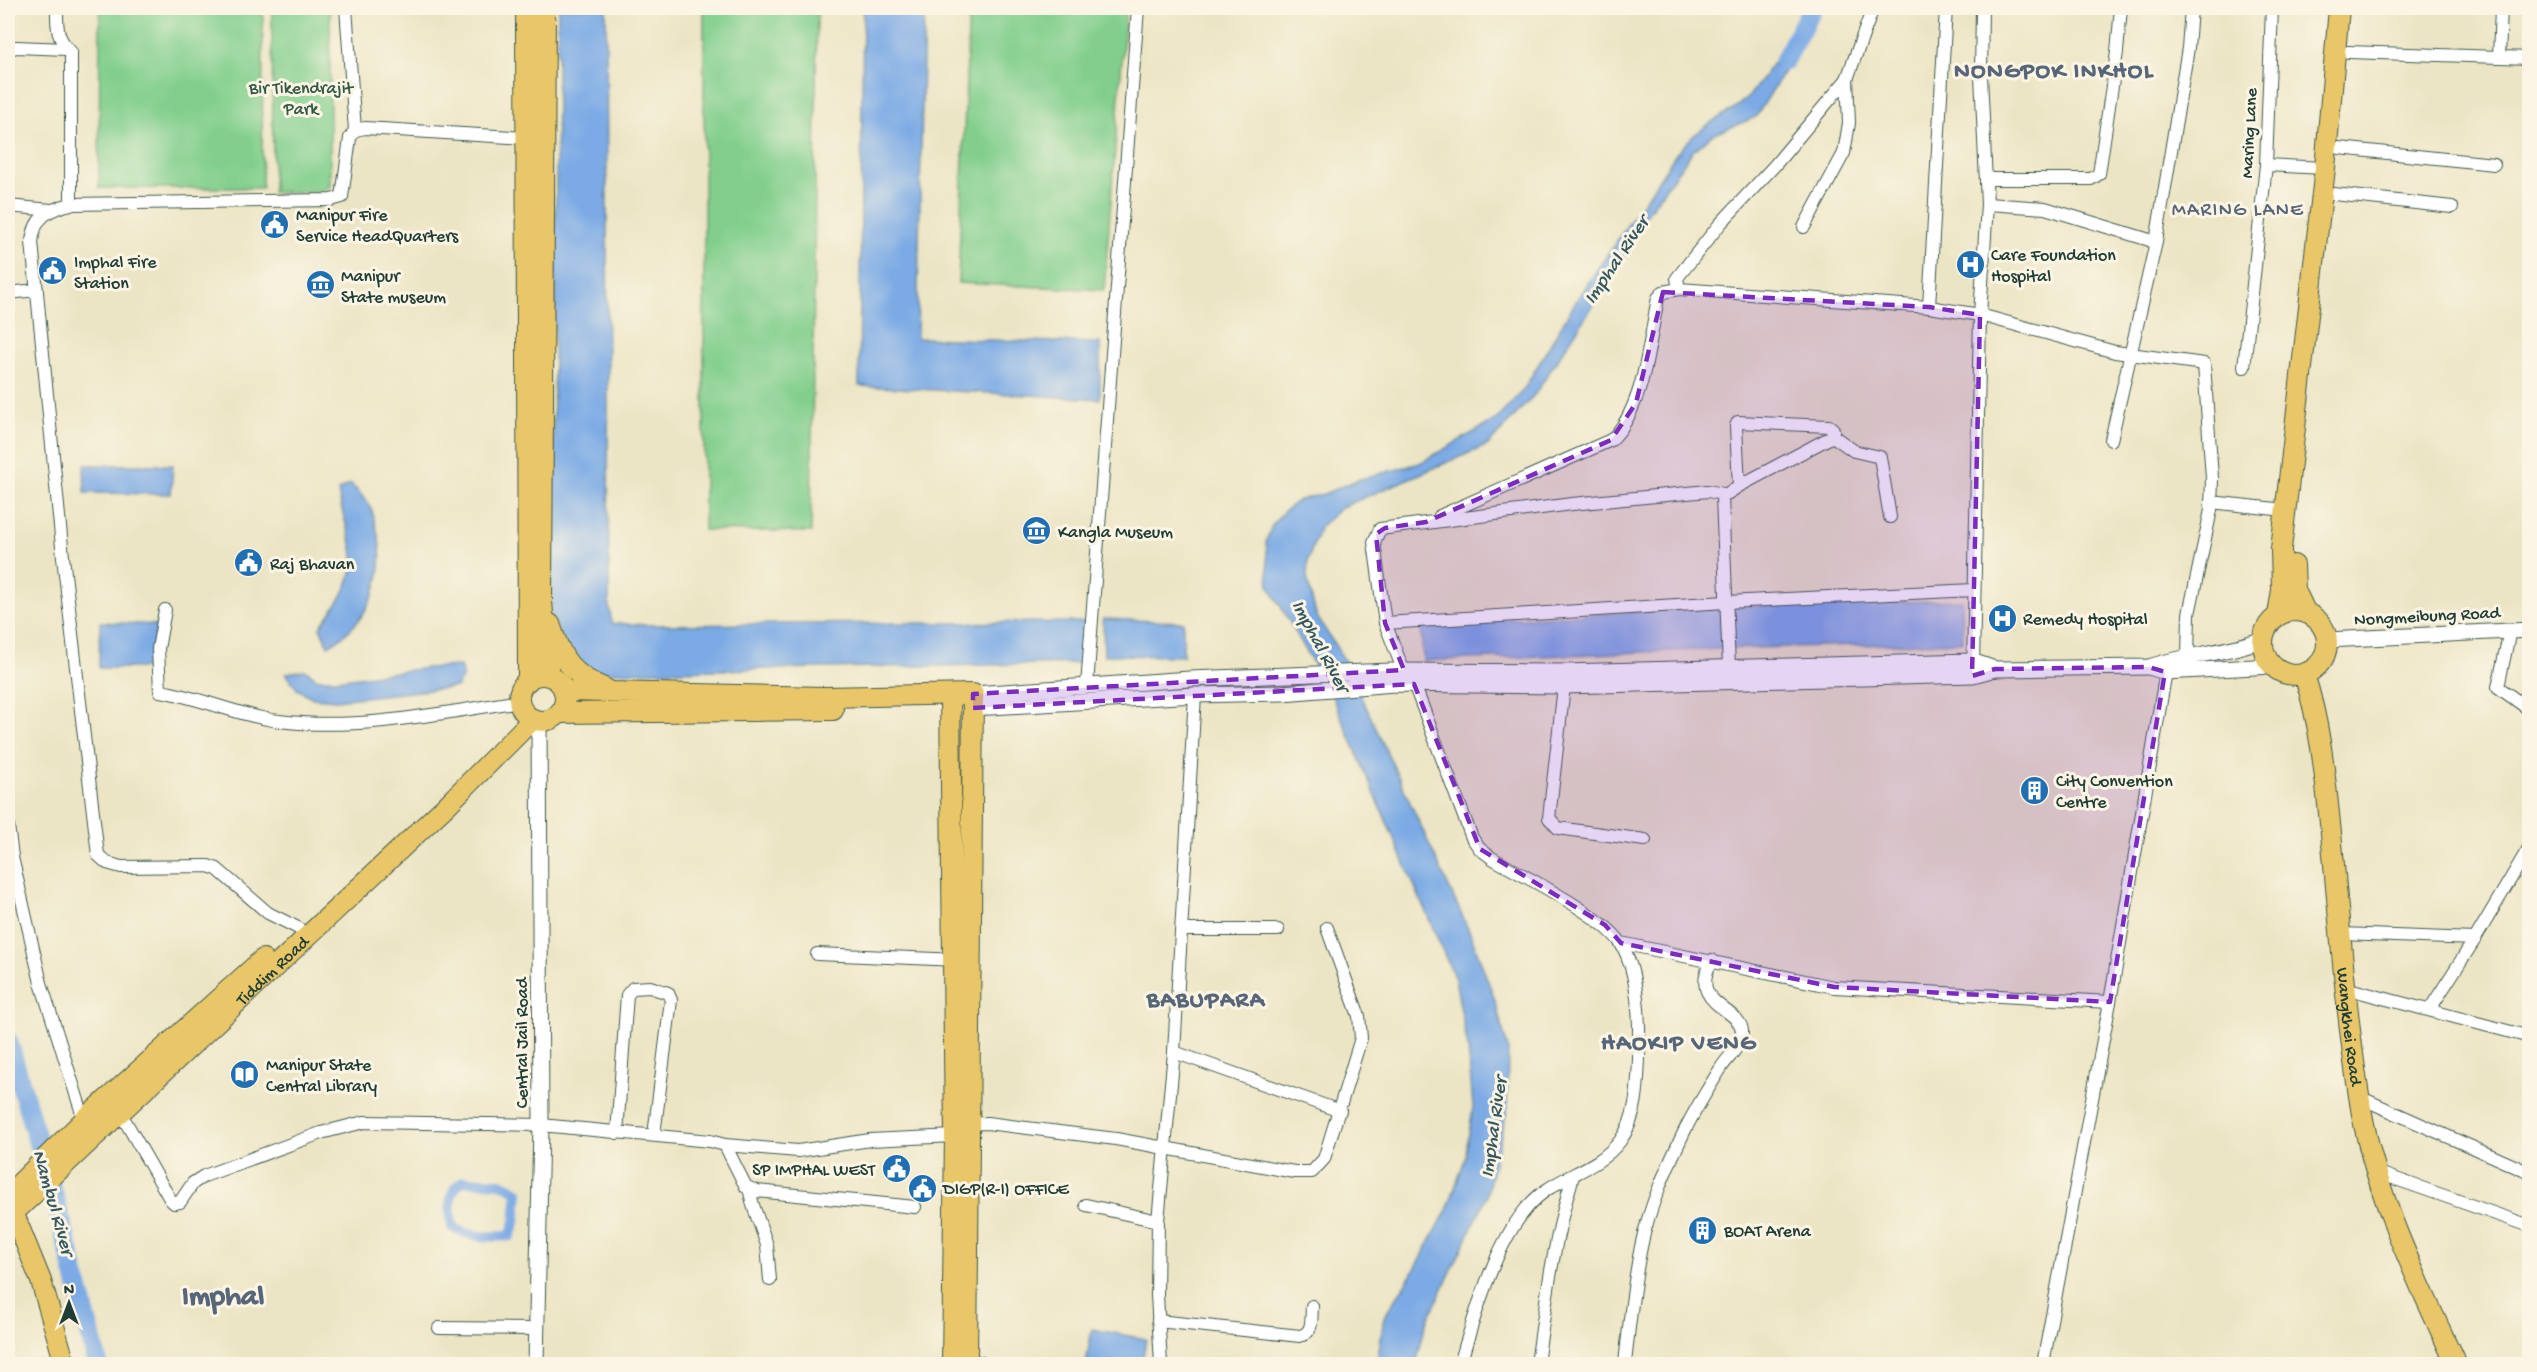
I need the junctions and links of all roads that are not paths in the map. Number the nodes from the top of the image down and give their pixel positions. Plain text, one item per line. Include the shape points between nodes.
1 (57, 8) edge
2 (346, 8) edge
3 (526, 8) edge
4 (545, 8) edge
5 (1138, 8) edge
6 (1873, 8) edge
7 (1946, 8) edge
8 (1982, 8) edge
9 (2121, 8) edge
10 (2191, 8) edge
11 (2272, 8) edge
12 (2339, 8) edge
13 (2352, 8) edge
14 (2501, 8) edge
15 (67, 49) junction
16 (8, 50) edge
17 (2348, 52) junction
18 (2499, 57) junction
19 (2529, 58) edge
20 (1847, 79) junction
21 (355, 130) junction
22 (526, 138) junction
23 (2339, 148) junction
24 (2494, 164) dead end
25 (2266, 165) junction
26 (2325, 168) junction
27 (1986, 179) junction
28 (2334, 194) junction
29 (71, 204) junction
30 (1987, 204) junction
31 (8, 206) edge
32 (2452, 207) dead end
33 (51, 210) junction
34 (1804, 227) dead end
35 (2156, 242) junction
36 (37, 290) junction
37 (1679, 290) junction
38 (8, 293) edge
39 (1929, 307) junction
40 (1980, 315) junction
41 (2132, 355) junction
42 (2244, 367) dead end
43 (1833, 436) junction
44 (2110, 440) dead end
45 (1738, 486) junction
46 (1723, 494) junction
47 (2211, 502) junction
48 (2285, 510) junction
49 (1890, 517) dead end
50 (1426, 522) junction
51 (1974, 590) junction
52 (542, 602) junction
53 (1726, 602) junction
54 (165, 610) dead end
55 (2306, 613) junction
56 (2278, 615) junction
57 (1385, 623) junction
58 (2510, 630) junction
59 (2529, 630) edge
60 (2263, 639) junction
61 (2327, 640) junction
62 (2188, 657) junction
63 (2166, 666) junction
64 (2272, 666) junction
65 (1729, 667) junction
66 (1973, 668) junction
67 (2304, 674) junction
68 (549, 676) junction
69 (1401, 678) junction
70 (528, 681) junction
71 (1087, 686) junction
72 (1564, 686) junction
73 (564, 691) junction
74 (614, 692) junction
75 (1195, 695) junction
76 (973, 701) junction
77 (950, 702) junction
78 (2529, 710) edge
79 (529, 713) junction
80 (560, 713) junction
81 (8, 825) edge
82 (1645, 840) dead end
83 (2529, 846) edge
84 (963, 855) junction
85 (1327, 928) dead end
86 (1182, 930) junction
87 (1278, 930) dead end
88 (302, 932) junction
89 (2341, 934) junction
90 (2475, 939) junction
91 (1621, 943) junction
92 (817, 954) dead end
93 (962, 960) junction
94 (1712, 960) junction
95 (2345, 988) junction
96 (2110, 1002) junction
97 (2430, 1009) junction
98 (2529, 1037) edge
99 (1174, 1053) junction
100 (2359, 1097) junction
101 (1340, 1111) junction
102 (120, 1112) junction
103 (541, 1125) junction
104 (88, 1129) junction
105 (962, 1130) junction
106 (617, 1132) junction
107 (654, 1135) junction
108 (725, 1144) junction
109 (1166, 1149) junction
110 (67, 1150) junction
111 (2376, 1172) junction
112 (2529, 1173) edge
113 (1573, 1176) junction
114 (749, 1188) junction
115 (1086, 1205) dead end
116 (11, 1206) edge
117 (915, 1207) dead end
118 (1158, 1221) junction
119 (2529, 1226) edge
120 (770, 1280) dead end
121 (1312, 1306) dead end
122 (1158, 1321) junction
123 (439, 1328) dead end
124 (537, 1329) junction
125 (962, 1363) edge
126 (65, 1365) edge
127 (536, 1365) edge
128 (986, 1365) edge
129 (1161, 1365) edge
130 (1460, 1365) edge
131 (1537, 1365) edge
132 (1625, 1365) edge
133 (2043, 1365) edge
134 (2456, 1365) edge

1 - 15 street via 57,34
2 - 21 street
3 - 22 main road
4 - 52 main road
5 - 71 street
6 - 20 street
7 - 39 street
8 - 27 street
9 - 27 street via 2099,174 2091,179
10 - 35 street
11 - 25 street, Maring Lane
12 - 26 main road
13 - 17 main road
14 - 18 street
15 - 16 street
15 - 29 street via 71,52
17 - 18 street
17 - 23 main road
18 - 19 street
20 - 34 street via 1849,123 1844,153
20 - 37 street via 1677,278
21 - 22 street
21 - 29 street via 350,138 342,197
22 - 70 main road
23 - 24 street
23 - 28 main road
25 - 26 street
25 - 42 street, Maring Lane
26 - 48 main road
27 - 30 street
28 - 32 street
28 - 55 main road via 2294,549 2295,590
29 - 33 street
30 - 35 street via 2045,208
30 - 40 street
31 - 33 street
33 - 36 street via 41,216 33,231
35 - 41 street
36 - 38 street
36 - 88 street via 98,855 107,863 122,867 217,869 268,913
37 - 39 street
37 - 50 street via 1663,292 1658,298 1636,403 1621,432 1611,441
39 - 40 street
40 - 41 street
40 - 51 street
41 - 44 street
41 - 47 street via 2202,362 2206,366
43 - 45 street
43 - 45 street via 1829,426 1738,422
43 - 49 street via 1854,451 1880,457
45 - 46 street
46 - 50 street via 1711,491 1572,504
46 - 53 street via 1720,501
47 - 48 street
47 - 62 street via 2189,614
48 - 56 main road
50 - 57 street via 1385,528 1376,534
51 - 53 street
51 - 66 street
52 - 68 main road
52 - 74 main road via 566,663 586,680
53 - 57 street
53 - 65 street
54 - 79 street via 158,649 160,691 189,696 205,704 278,721 349,723
55 - 56 main road
55 - 61 main road via 2318,621
56 - 60 main road via 2268,625
57 - 69 street
58 - 59 street, Nongmeibung Road
58 - 61 street, Nongmeibung Road
58 - 78 street via 2498,687
60 - 62 street via 2240,648
60 - 64 main road via 2264,654
61 - 67 main road via 2322,660
62 - 63 street
63 - 64 street
63 - 66 street
63 - 96 street
64 - 67 main road via 2293,675
65 - 66 street
65 - 69 street
66 - 72 street
67 - 89 main road, Wangkhei Road via 2323,750
68 - 70 main road
68 - 73 main road
69 - 71 street via 1190,679
69 - 72 street
69 - 75 street via 1282,693
69 - 91 street via 1480,849 1605,925
70 - 79 main road via 520,693
71 - 76 street
72 - 82 street via 1549,818 1558,828
73 - 74 main road
73 - 80 main road
74 - 77 main road
75 - 76 street
75 - 86 street
76 - 77 main road
76 - 84 main road
77 - 80 main road
77 - 84 main road
79 - 80 main road via 554,718
79 - 88 main road via 465,769
79 - 103 street, Central Jail Road
81 - 104 street via 41,983
83 - 90 street
84 - 93 main road
85 - 101 street via 1361,1028 1359,1049
86 - 87 street
86 - 99 street
88 - 102 main road, Tiddim Road
88 - 104 main road
89 - 90 street
89 - 95 main road, Wangkhei Road
90 - 97 street
91 - 94 street
91 - 113 street via 1636,989 1638,1018 1638,1075 1632,1115 1621,1140 1608,1155
92 - 93 street
93 - 105 main road
94 - 96 street via 1834,987
94 - 132 street via 1704,980 1705,990 1739,1023 1742,1035 1689,1123 1654,1201 1641,1245
95 - 97 street
95 - 100 main road, Wangkhei Road
96 - 133 street
97 - 98 street
99 - 101 street
99 - 109 street
100 - 111 main road, Wangkhei Road
100 - 112 street
101 - 109 street via 1323,1160 1318,1168 1306,1173
102 - 103 street via 174,1203 180,1202 193,1183 204,1176 321,1133 364,1122
102 - 104 main road, Tiddim Road
103 - 106 street
103 - 124 street, Central Jail Road
104 - 110 main road
105 - 108 street via 798,1151
105 - 109 street via 1020,1126
105 - 125 main road
106 - 107 street
106 - 107 street via 627,995 633,988 650,987 668,993 671,1000
107 - 108 street
108 - 114 street
109 - 118 street
110 - 116 main road
110 - 116 main road via 24,1180
111 - 119 street
111 - 134 main road, Wangkhei Road via 2396,1233
113 - 130 street via 1532,1201 1509,1235 1476,1308
113 - 131 street via 1549,1275
114 - 117 street
114 - 120 street via 767,1245
115 - 118 street
116 - 126 main road via 41,1281
118 - 122 street
121 - 122 street via 1310,1329 1300,1336
122 - 129 street
123 - 124 street
124 - 127 street, Central Jail Road
125 - 128 street

